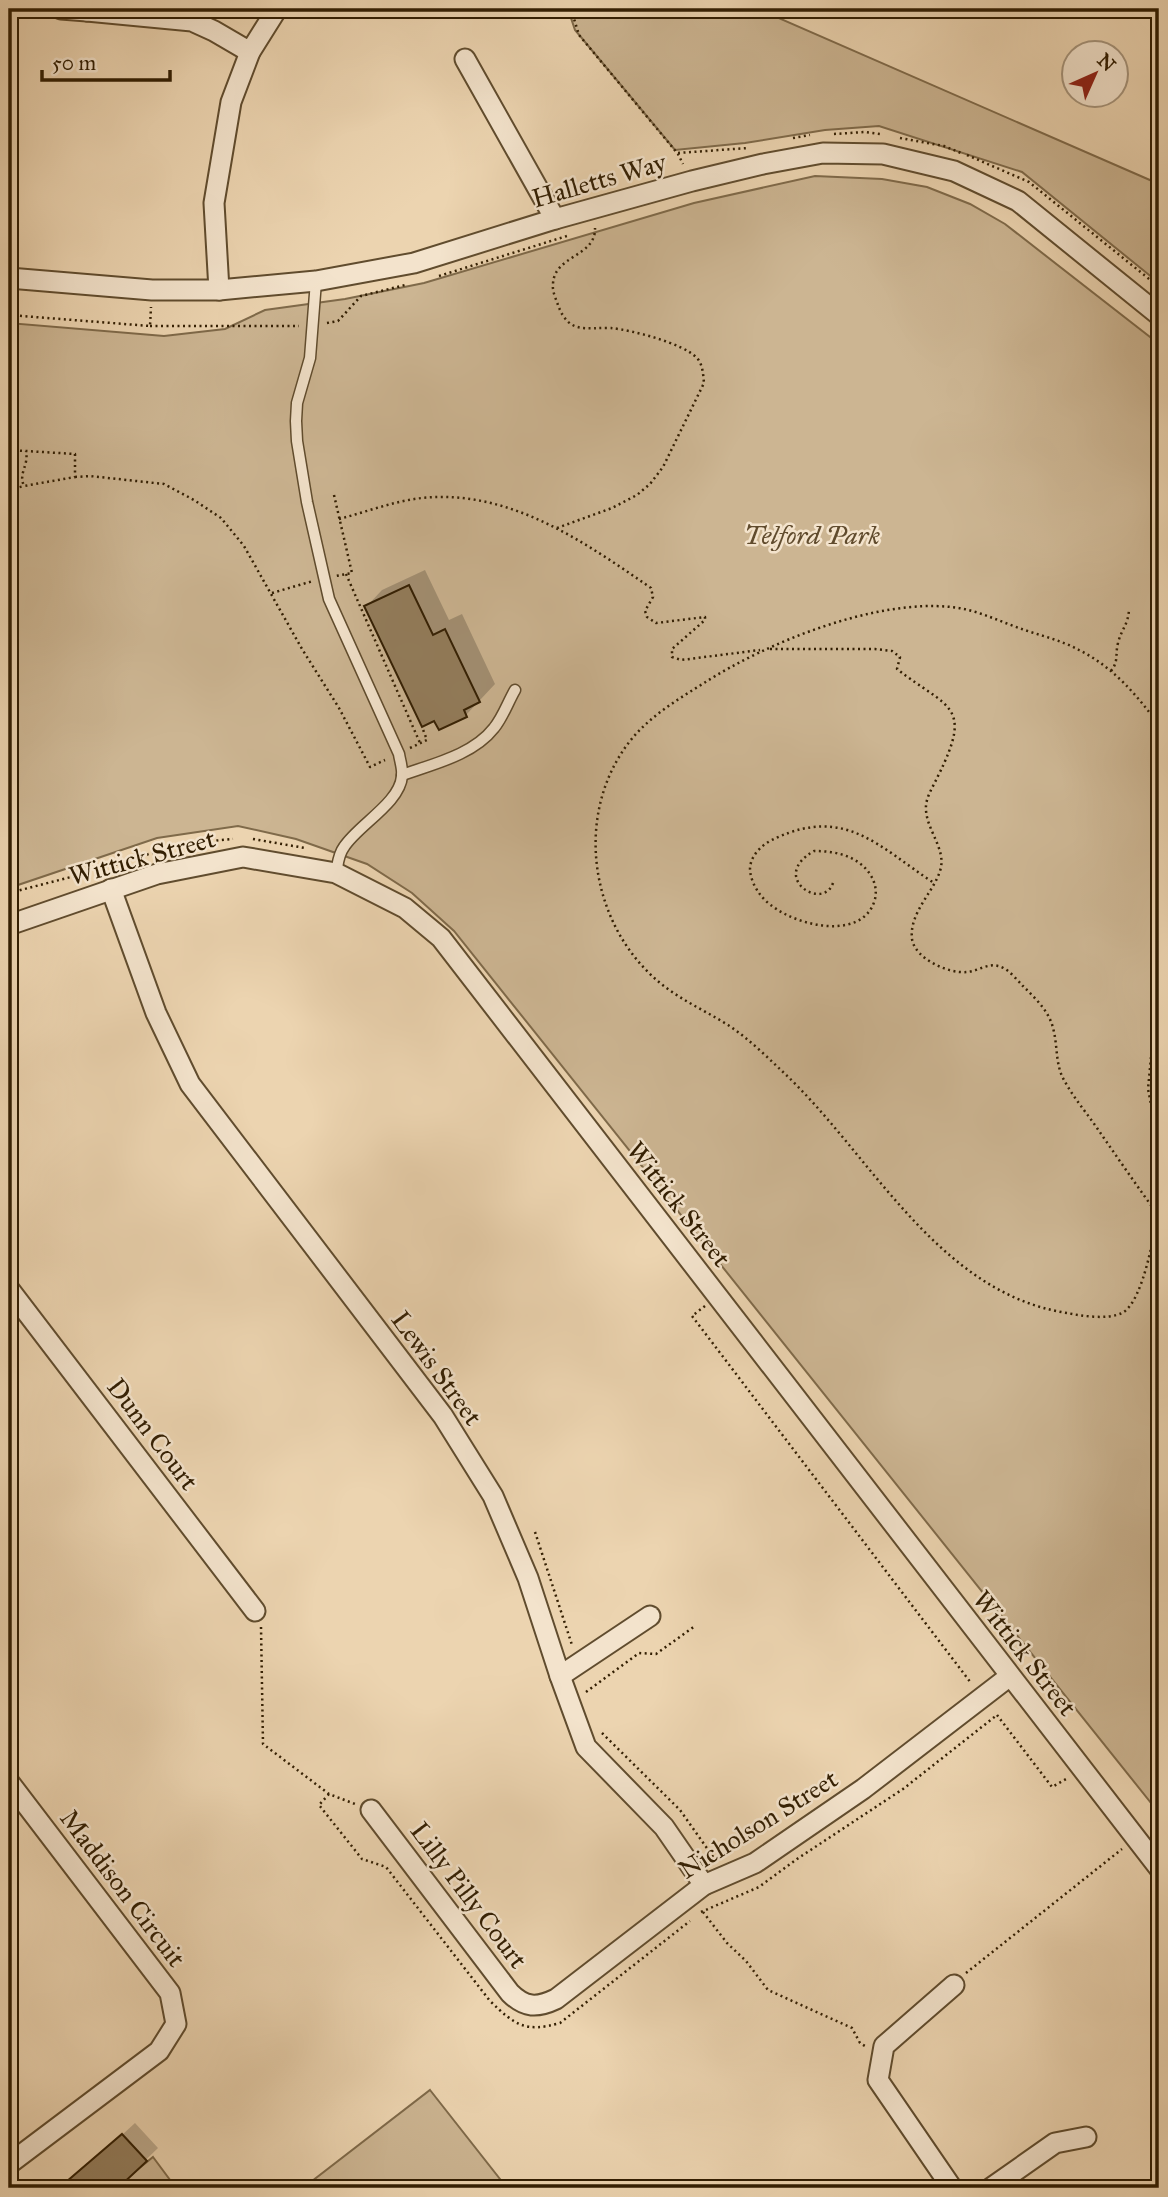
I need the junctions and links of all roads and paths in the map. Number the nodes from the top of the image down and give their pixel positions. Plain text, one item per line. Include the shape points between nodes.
1 (61, 9) edge
2 (277, 9) edge
3 (571, 9) edge
4 (87, 10) edge
5 (250, 52) junction
6 (466, 59) dead end
7 (692, 181) junction
8 (555, 219) junction
9 (595, 228) dead end
10 (9, 278) edge
11 (316, 281) junction
12 (152, 290) junction
13 (219, 290) junction
14 (9, 315) edge
15 (1159, 315) edge
16 (9, 450) edge
17 (26, 451) junction
18 (75, 477) junction
19 (24, 486) junction
20 (9, 490) edge
21 (339, 519) dead end
22 (556, 527) junction
23 (346, 574) dead end
24 (1129, 610) dead end
25 (766, 649) junction
26 (1111, 671) junction
27 (515, 690) dead end
28 (1159, 724) edge
29 (422, 727) dead end
30 (420, 743) junction
31 (399, 754) junction
32 (402, 775) junction
33 (336, 873) junction
34 (833, 883) dead end
35 (934, 883) junction
36 (111, 888) junction
37 (9, 925) edge
38 (1159, 1014) edge
39 (1159, 1145) edge
40 (1159, 1202) edge
41 (1158, 1215) edge
42 (9, 1289) edge
43 (718, 1296) junction
44 (535, 1532) dead end
45 (255, 1611) joint
46 (650, 1616) dead end
47 (695, 1626) dead end
48 (580, 1663) junction
49 (559, 1676) junction
50 (1010, 1676) junction
51 (983, 1697) junction
52 (596, 1727) dead end
53 (1083, 1770) junction
54 (9, 1782) edge
55 (329, 1794) junction
56 (372, 1810) joint
57 (1136, 1838) junction
58 (1159, 1868) edge
59 (727, 1875) junction
60 (699, 1897) junction
61 (954, 1985) joint
62 (529, 2006) joint
63 (883, 2054) junction
64 (1086, 2137) dead end
65 (9, 2164) edge
66 (952, 2188) edge
67 (991, 2188) edge

1 - 4 street
2 - 5 street
3 - 7 path via 579,34 678,154
4 - 5 street via 192,22
5 - 13 street via 231,102 214,203
6 - 8 street
7 - 8 street, Halletts Way
7 - 15 street, Halletts Way via 823,153 883,154 954,172 1017,201
8 - 11 street, Halletts Way via 414,263
9 - 22 path via 591,245 572,256 555,275 552,285 561,313 577,328 612,328 675,343 697,358 704,383 650,484 612,509
10 - 12 street, Halletts Way
11 - 13 street, Halletts Way
11 - 31 lane via 310,358 296,421 307,502 329,599
12 - 13 street, Halletts Way
12 - 14 path via 150,326
16 - 17 path
17 - 18 path via 75,454
17 - 19 path
18 - 19 path
18 - 31 path via 164,484 221,518 244,546 370,766
19 - 20 path
21 - 22 path via 421,498 451,497 509,506
22 - 25 path via 651,589 653,597 645,611 651,622 705,617 673,649 672,657 681,660
23 - 30 path
24 - 26 path
25 - 26 path via 865,615 939,606 966,609 1076,648
25 - 35 path via 892,652 900,657 897,669 949,710 956,723 954,740 927,799 926,813 942,865
25 - 41 path via 723,670 657,713 629,742 603,792 597,817 596,874 615,926 634,957 669,992 729,1026 776,1065 929,1236 972,1275 1003,1293 1042,1310 1082,1316 1123,1312 1139,1291
26 - 28 path
27 - 32 lane via 495,727 480,742
29 - 30 path via 427,740
30 - 31 path
31 - 32 lane
32 - 33 lane via 391,799 344,846
33 - 36 street, Wittick Street via 243,857
33 - 43 street, Wittick Street via 405,908 441,938
34 - 35 path via 826,893 810,892 795,875 799,862 814,851 841,853 855,860 868,871 876,893 865,916 841,925 801,923 766,903 756,889 750,866 768,842 800,828 830,825 868,838
35 - 41 path via 913,925 918,952 934,963 965,972 998,966 1038,1002 1053,1028 1062,1077
36 - 37 street, Wittick Street
36 - 49 street, Lewis Street via 156,1013 190,1084 443,1416 493,1496 528,1578
38 - 39 path via 1148,1089
40 - 41 path
42 - 45 street, Dunn Court
43 - 50 street, Wittick Street
43 - 51 path via 692,1316
44 - 48 path
45 - 55 path via 262,1630 263,1744
46 - 48 street
47 - 48 path via 656,1654 639,1653 586,1692
48 - 49 street
49 - 60 street, Lewis Street via 586,1746 664,1827
50 - 51 street, Nicholson Street
50 - 53 street, Wittick Street
51 - 59 street, Nicholson Street via 863,1789 755,1863
52 - 59 path via 680,1810
53 - 57 street, Wittick Street
53 - 60 path via 1052,1787 997,1715 903,1789 759,1887
54 - 65 street, Maddison Circuit via 170,1993 176,2024 159,2051
55 - 56 path
55 - 60 path via 319,1805 362,1859 386,1867 490,2001 527,2028 560,2023
56 - 62 street, Lilly Pilly Court via 510,1993
57 - 58 street, Wittick Street
57 - 61 path
59 - 60 street, Nicholson Street
60 - 62 street, Nicholson Street via 555,1999
60 - 63 path via 727,1943 768,1990 852,2028 860,2043
61 - 63 street via 884,2046
63 - 66 street via 878,2080
64 - 67 street via 1055,2143

